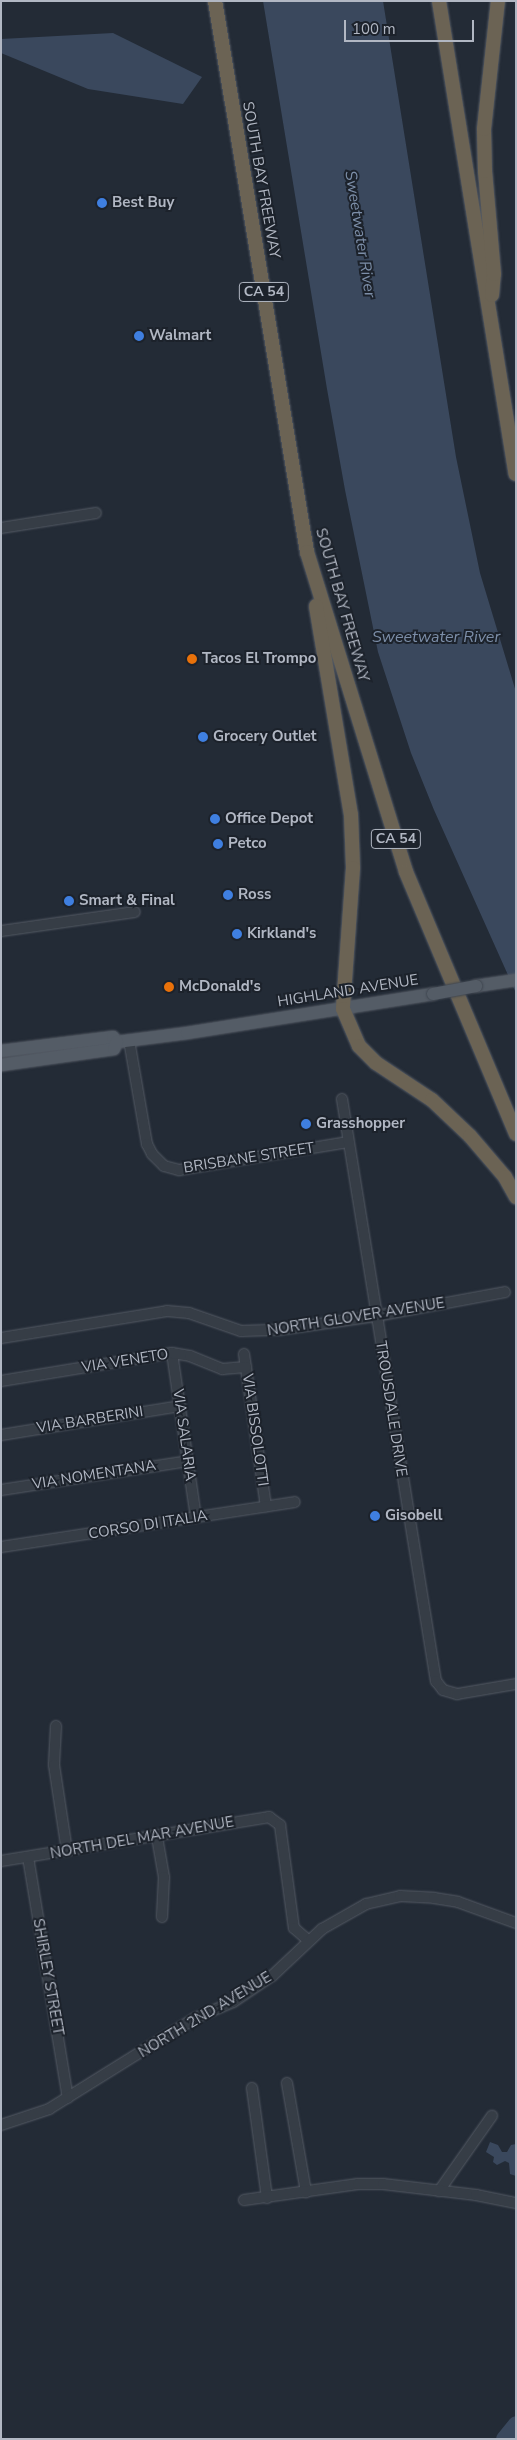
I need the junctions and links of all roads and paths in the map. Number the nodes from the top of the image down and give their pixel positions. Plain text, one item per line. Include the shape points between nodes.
1 (210, 1) edge
2 (215, 1) edge
3 (439, 1) edge
4 (498, 1) edge
5 (219, 32) junction
6 (489, 323) junction
7 (516, 474) edge
8 (96, 512) dead end
9 (1, 528) edge
10 (307, 552) junction
11 (135, 912) dead end
12 (1, 931) edge
13 (516, 980) edge
14 (343, 1009) junction
15 (123, 1041) junction
16 (1, 1051) edge
17 (1, 1066) edge
18 (342, 1099) dead end
19 (516, 1134) edge
20 (348, 1142) junction
21 (516, 1197) edge
22 (505, 1292) dead end
23 (376, 1316) junction
24 (1, 1338) edge
25 (172, 1353) junction
26 (244, 1354) dead end
27 (246, 1367) junction
28 (1, 1381) edge
29 (180, 1406) junction
30 (1, 1435) edge
31 (188, 1461) junction
32 (1, 1490) edge
33 (295, 1502) dead end
34 (266, 1506) junction
35 (196, 1517) junction
36 (1, 1547) edge
37 (516, 1684) edge
38 (56, 1726) dead end
39 (157, 1837) junction
40 (67, 1851) junction
41 (28, 1857) junction
42 (1, 1861) edge
43 (162, 1917) dead end
44 (516, 1923) edge
45 (308, 1940) junction
46 (287, 2083) dead end
47 (252, 2088) dead end
48 (68, 2098) junction
49 (492, 2116) dead end
50 (1, 2124) edge
51 (439, 2191) junction
52 (306, 2192) junction
53 (267, 2198) junction
54 (244, 2200) dead end
55 (516, 2203) edge

1 - 5 highway
2 - 5 highway, SOUTH BAY FREEWAY / CA 54
3 - 6 highway via 479,241
4 - 6 highway via 484,129 494,274
5 - 10 highway, SOUTH BAY FREEWAY / CA 54
6 - 7 highway
8 - 9 street
10 - 14 highway via 352,815 353,868
10 - 19 highway, SOUTH BAY FREEWAY / CA 54 via 406,872
11 - 12 street
13 - 14 main road, HIGHLAND AVENUE, bridge
14 - 15 main road, HIGHLAND AVENUE
14 - 21 highway via 359,1046 376,1063 432,1100 464,1130 504,1177
15 - 16 main road via 113,1037
15 - 17 main road via 114,1049
15 - 20 street, BRISBANE STREET via 147,1144 164,1166 180,1170
18 - 20 street, TROUSDALE DRIVE
20 - 23 street, TROUSDALE DRIVE
22 - 23 street, NORTH GLOVER AVENUE
23 - 24 street, NORTH GLOVER AVENUE via 252,1332 189,1313 167,1311
23 - 37 street, TROUSDALE DRIVE via 434,1669 440,1688 449,1694 457,1694
25 - 27 street, VIA VENETO via 190,1356 222,1369
25 - 28 street, VIA VENETO
25 - 29 street, VIA SALARIA
26 - 27 street, VIA BISSOLOTTI
27 - 34 street, VIA BISSOLOTTI
29 - 30 street, VIA BARBERINI
29 - 31 street, VIA SALARIA
31 - 32 street, VIA NOMENTANA
31 - 35 street, VIA SALARIA
33 - 34 street, CORSO DI ITALIA
34 - 35 street, CORSO DI ITALIA
35 - 36 street, CORSO DI ITALIA
38 - 40 street via 54,1765
39 - 40 street, NORTH DEL MAR AVENUE
39 - 43 street via 165,1888
39 - 45 street, NORTH DEL MAR AVENUE via 269,1817 280,1825 294,1928
40 - 41 street, NORTH DEL MAR AVENUE
41 - 42 street, NORTH DEL MAR AVENUE
41 - 48 street, SHIRLEY STREET
44 - 45 street, NORTH 2ND AVENUE via 458,1902 400,1896 366,1904 343,1915
45 - 48 street, NORTH 2ND AVENUE via 272,1976 236,2000 203,2014
46 - 52 street
47 - 53 street
48 - 50 street, NORTH 2ND AVENUE via 49,2109
49 - 51 street
51 - 52 street via 358,2184
51 - 55 street
52 - 53 street
53 - 54 street

